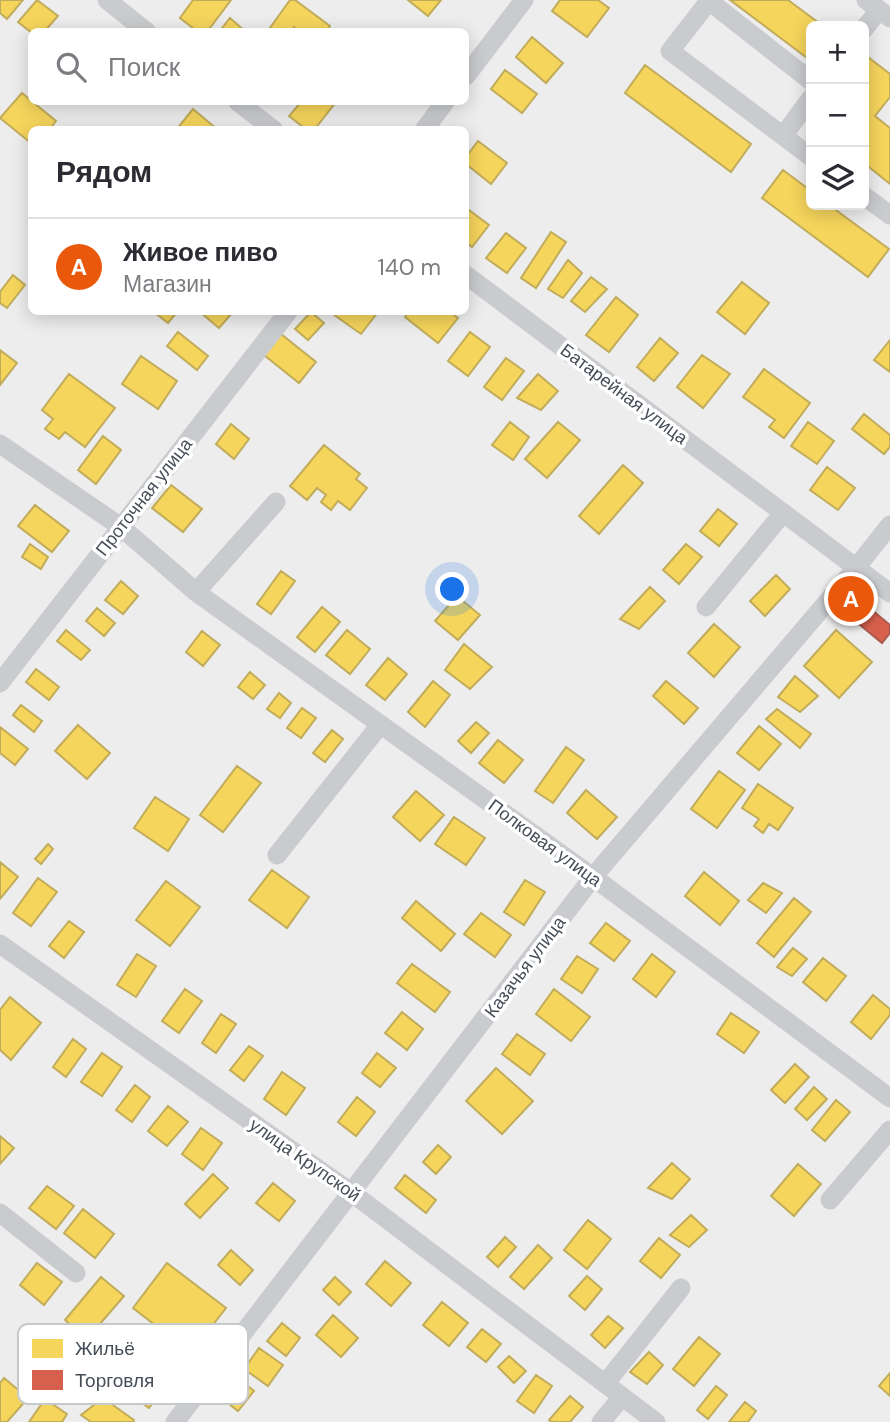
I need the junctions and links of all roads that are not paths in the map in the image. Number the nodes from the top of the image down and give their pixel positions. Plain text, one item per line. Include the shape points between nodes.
1 (107, 0) edge
2 (524, 0) edge
3 (708, 0) edge
4 (142, 28) edge
5 (469, 72) edge
6 (806, 77) edge
7 (242, 105) edge
8 (443, 105) edge
9 (806, 105) edge
10 (269, 126) edge
11 (427, 126) edge
12 (783, 136) junction
13 (806, 153) edge
14 (869, 200) edge
15 (890, 215) edge
16 (469, 277) edge
17 (286, 315) edge
18 (0, 444) edge
19 (276, 502) dead end
20 (783, 513) junction
21 (890, 525) edge
22 (121, 527) junction
23 (856, 568) junction
24 (196, 593) junction
25 (890, 593) edge
26 (706, 607) dead end
27 (0, 682) edge
28 (380, 725) junction
29 (277, 855) dead end
30 (593, 877) junction
31 (0, 944) edge
32 (890, 1098) edge
33 (890, 1130) edge
34 (352, 1193) junction
35 (830, 1200) dead end
36 (0, 1213) edge
37 (76, 1273) dead end
38 (681, 1289) dead end
39 (248, 1328) edge
40 (605, 1384) junction
41 (622, 1397) junction
42 (189, 1404) edge
43 (175, 1422) edge
44 (601, 1422) edge
45 (656, 1422) edge

1 - 4 street
2 - 5 street
3 - 6 street
3 - 12 street via 670,51
7 - 10 street
8 - 11 street
9 - 12 street
12 - 13 street
14 - 15 street
16 - 20 street, Батарейная улица
17 - 22 street, Проточная улица
18 - 22 street, Полковая улица
19 - 24 street
20 - 23 street, Батарейная улица
20 - 26 street
21 - 23 street, Казачья улица
22 - 24 street, Полковая улица
22 - 27 street, Проточная улица
23 - 25 street, Батарейная улица
23 - 30 street, Казачья улица
24 - 28 street, Полковая улица
28 - 29 street
28 - 30 street, Полковая улица
30 - 32 street, Полковая улица
30 - 34 street, Казачья улица
31 - 34 street, улица Крупской
33 - 35 street
34 - 39 street, Казачья улица
34 - 40 street, улица Крупской
36 - 37 street
38 - 40 street
40 - 41 street, улица Крупской
41 - 44 street
41 - 45 street, улица Крупской
42 - 43 street, Казачья улица

